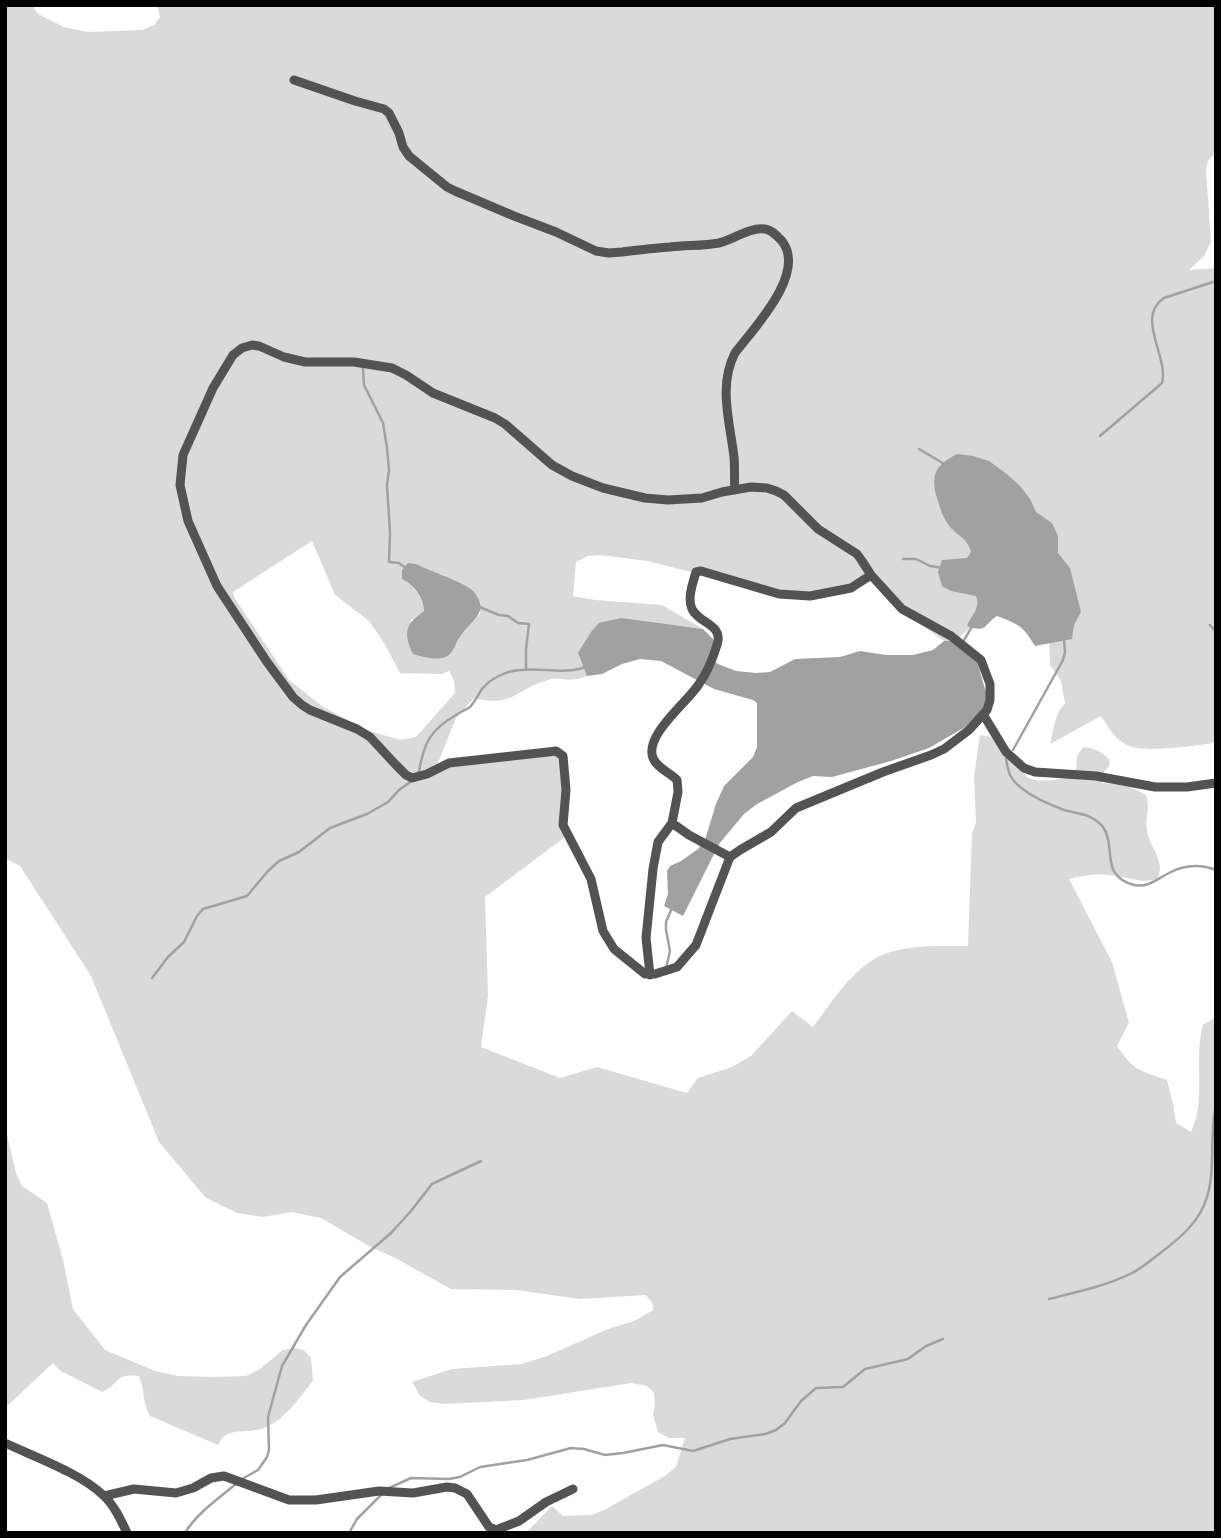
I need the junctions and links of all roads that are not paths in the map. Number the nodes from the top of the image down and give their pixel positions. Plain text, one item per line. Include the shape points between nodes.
1 (294, 80) dead end
2 (734, 490) junction
3 (871, 575) junction
4 (983, 714) junction
5 (1216, 783) edge
6 (672, 822) junction
7 (730, 858) junction
8 (650, 975) junction
9 (5, 1443) edge
10 (573, 1489) dead end
11 (104, 1496) junction
12 (127, 1533) edge

1 - 2 street via 384,109 410,156 446,187 596,250 609,253 709,244 757,229 773,232 788,252 785,280 735,353 728,374
2 - 3 street via 767,488 784,495 818,529 857,554
2 - 8 street via 668,500 603,488 552,465 495,418 433,393 392,368 305,362 252,345 242,348 225,366 183,455 180,485 188,521 217,586 302,705 370,737 412,778 449,763 560,753 566,790 563,825 590,879 603,931 614,949
3 - 4 street via 902,609 951,636 981,660 990,684 990,700
3 - 6 street via 851,588 810,596 779,594 696,572 691,607 713,626 718,643 700,683 662,727 652,747 654,761 677,780
4 - 5 street via 1006,752 1035,772 1096,776 1155,787
4 - 7 street via 937,752 796,807 771,832
6 - 7 street
6 - 8 street via 658,842 653,869 646,938
7 - 8 street via 696,946 677,967
9 - 11 street via 66,1471
10 - 11 street via 496,1530 489,1527 467,1494 451,1487 289,1500 217,1476 176,1493 134,1489
11 - 12 street

